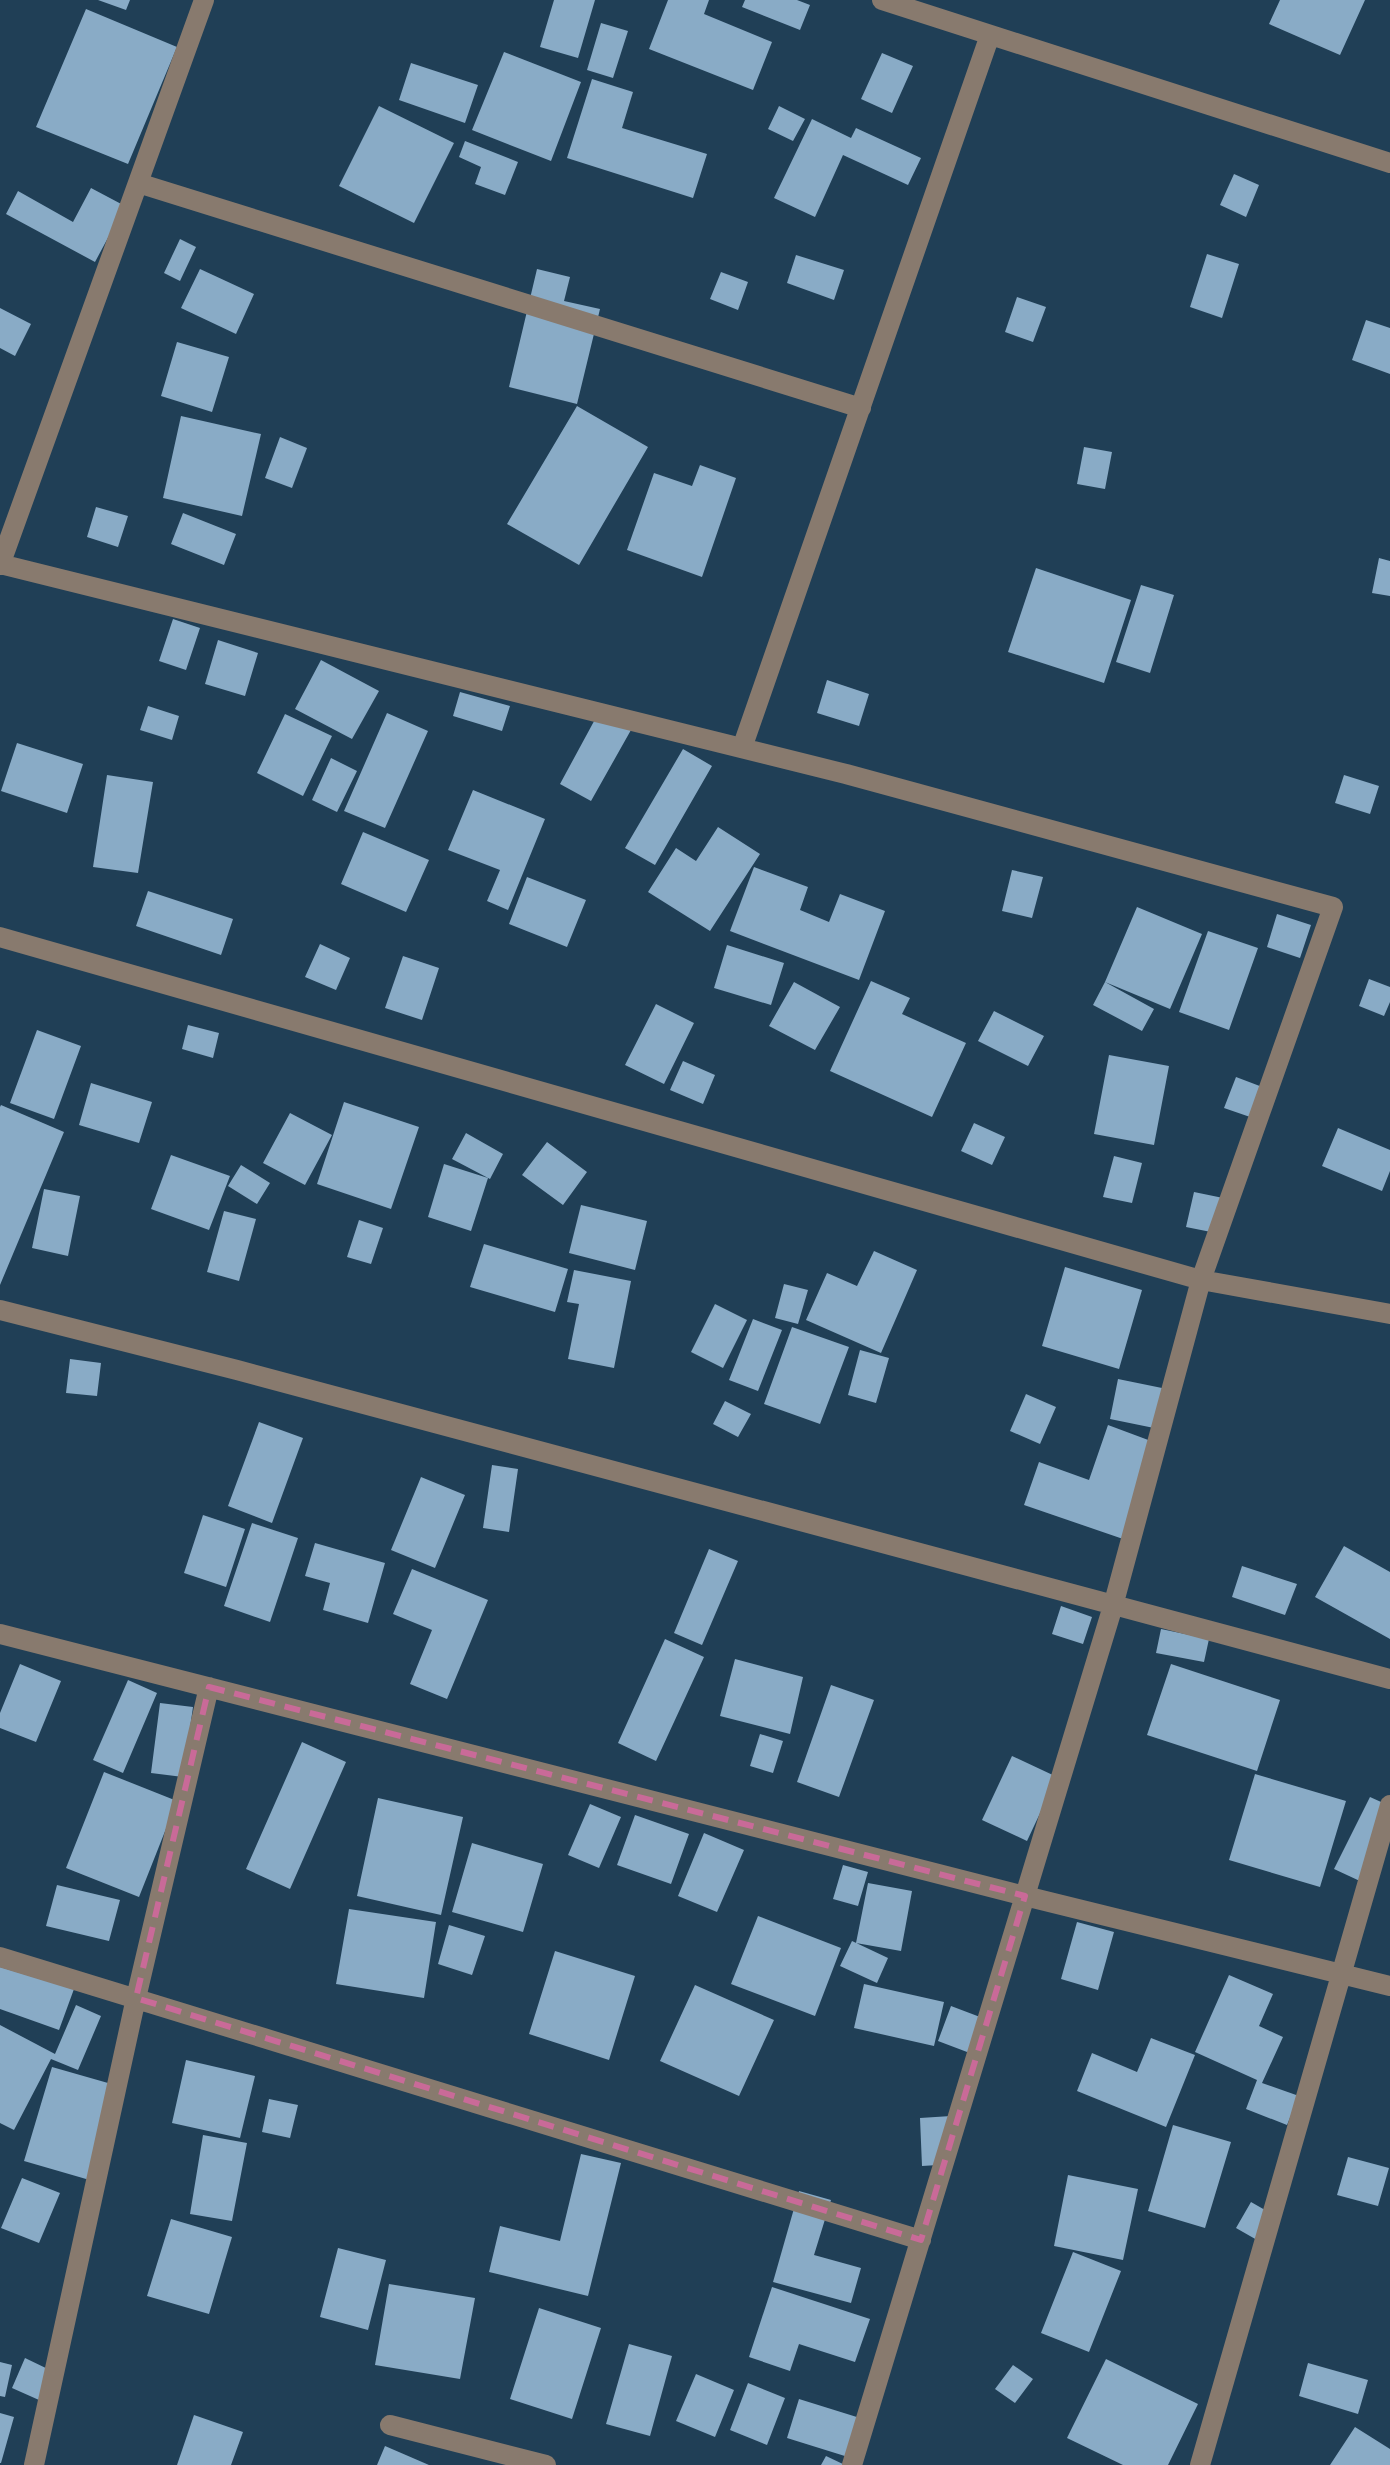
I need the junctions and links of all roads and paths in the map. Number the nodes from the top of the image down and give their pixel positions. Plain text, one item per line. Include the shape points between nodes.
1 (204, 0) edge
2 (882, 0) edge
3 (926, 7) edge
4 (990, 35) junction
5 (1390, 163) edge
6 (138, 183) junction
7 (861, 408) junction
8 (0, 564) edge
9 (742, 748) junction
10 (0, 937) edge
11 (1201, 1280) junction
12 (0, 1310) edge
13 (1390, 1314) edge
14 (1113, 1606) junction
15 (0, 1634) edge
16 (1390, 1679) edge
17 (209, 1687) junction
18 (1390, 1805) edge
19 (1025, 1896) junction
20 (0, 1957) edge
21 (1342, 1974) junction
22 (1390, 1986) edge
23 (136, 1998) junction
24 (921, 2240) junction
25 (390, 2425) dead end
26 (34, 2465) edge
27 (546, 2465) edge
28 (852, 2465) edge
29 (1200, 2465) edge

1 - 6 street
2 - 3 street
3 - 4 street
4 - 5 street
4 - 7 street
6 - 7 street
6 - 8 street
7 - 9 street
8 - 9 street
9 - 11 street via 1333,907
10 - 11 street
11 - 13 street
11 - 14 street
12 - 14 street
14 - 16 street
14 - 19 street
15 - 17 street
17 - 19 street
17 - 23 street
18 - 21 street
19 - 21 street
19 - 24 street
20 - 23 street
21 - 22 street
21 - 29 street
23 - 24 street
23 - 26 street
24 - 28 street
25 - 27 street

